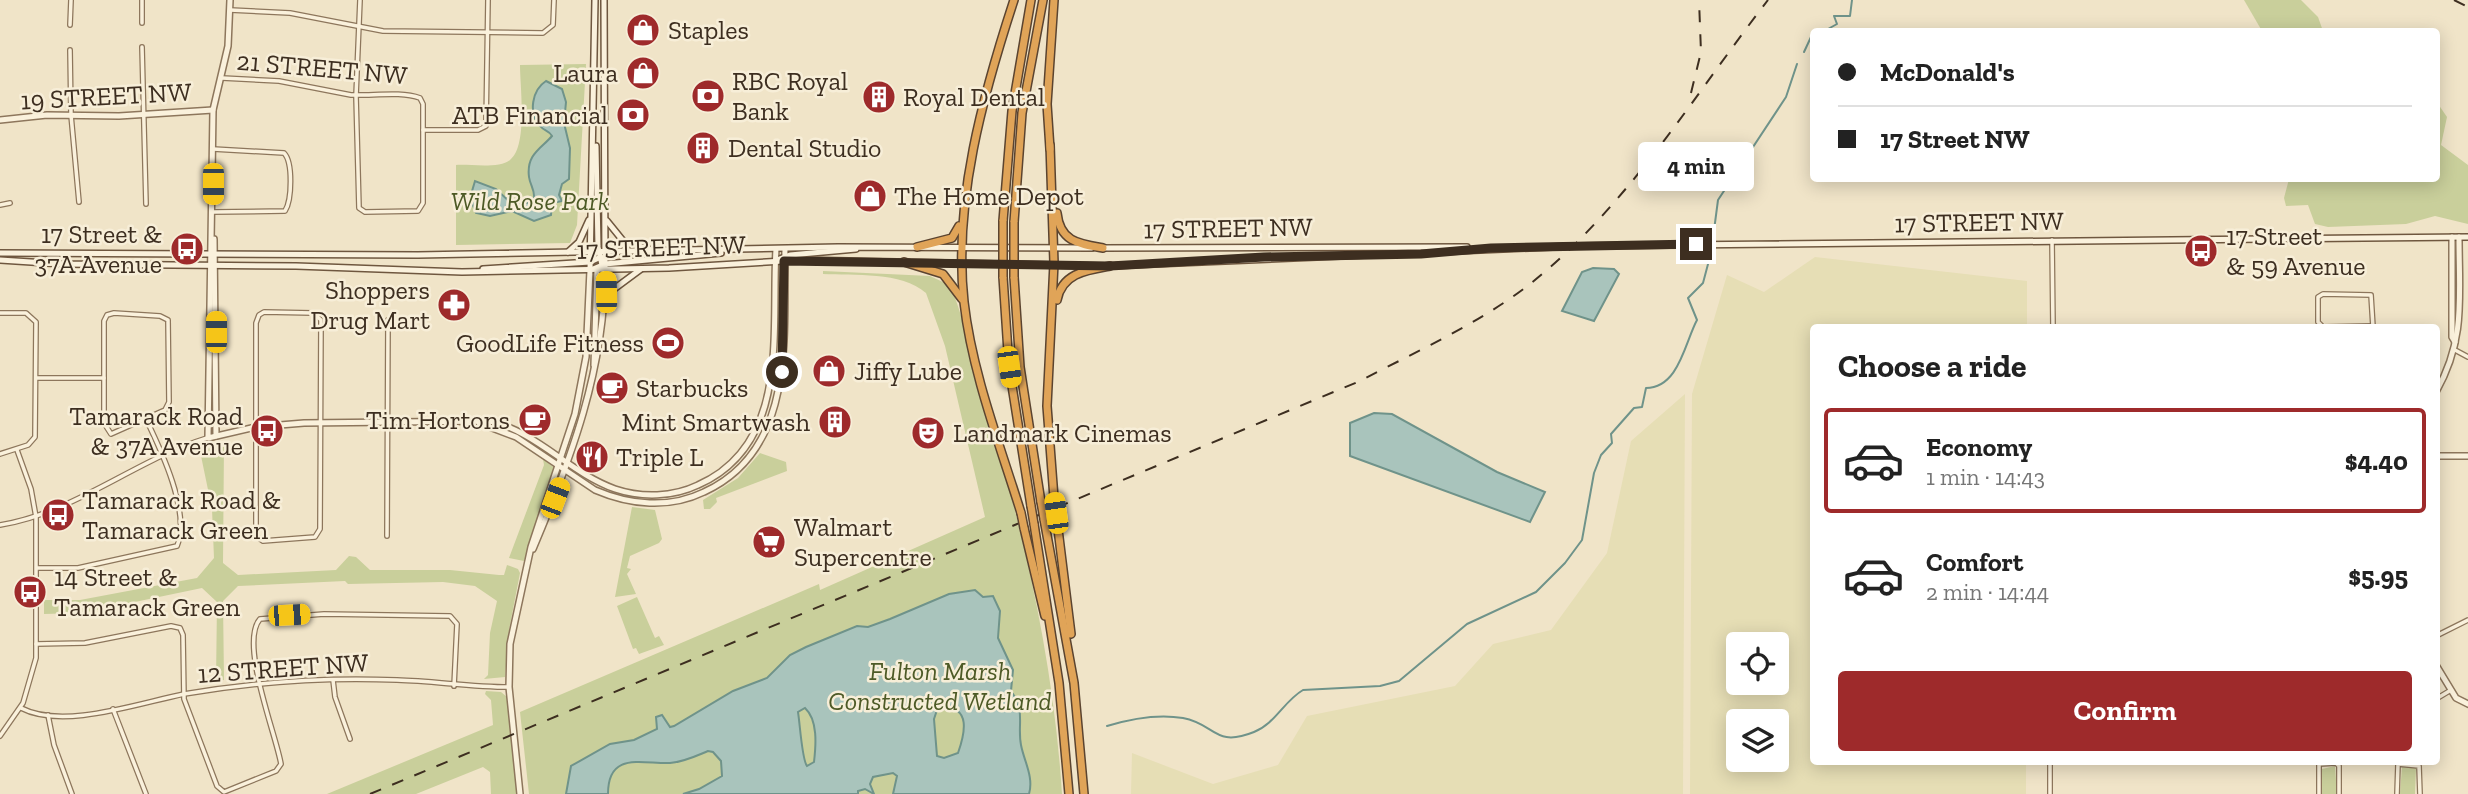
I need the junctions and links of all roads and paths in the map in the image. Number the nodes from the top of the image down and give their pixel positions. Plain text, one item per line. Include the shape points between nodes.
1 (71, 0) edge
2 (142, 0) edge
3 (230, 0) edge
4 (360, 0) edge
5 (488, 0) edge
6 (554, 0) edge
7 (595, 0) edge
8 (604, 0) edge
9 (1014, 0) edge
10 (1031, 0) edge
11 (1043, 0) edge
12 (1054, 0) edge
13 (230, 10) junction
14 (142, 23) dead end
15 (70, 25) dead end
16 (359, 28) junction
17 (488, 32) junction
18 (142, 47) dead end
19 (70, 50) dead end
20 (221, 78) junction
21 (356, 96) junction
22 (213, 110) junction
23 (71, 115) junction
24 (142, 115) junction
25 (0, 120) edge
26 (594, 126) junction
27 (423, 130) junction
28 (1050, 145) junction
29 (213, 149) junction
30 (79, 202) dead end
31 (10, 203) dead end
32 (146, 204) dead end
33 (0, 205) edge
34 (605, 211) junction
35 (213, 212) junction
36 (964, 212) junction
37 (590, 217) junction
38 (2455, 237) junction
39 (2468, 237) edge
40 (2052, 240) junction
41 (917, 247) junction
42 (961, 248) junction
43 (1103, 248) junction
44 (1491, 248) junction
45 (776, 249) junction
46 (1054, 249) junction
47 (745, 250) junction
48 (660, 251) junction
49 (590, 252) junction
50 (602, 252) junction
51 (0, 253) edge
52 (566, 253) junction
53 (784, 255) junction
54 (210, 258) junction
55 (0, 260) edge
56 (775, 261) junction
57 (904, 262) junction
58 (962, 262) junction
59 (1054, 263) junction
60 (216, 265) junction
61 (598, 265) junction
62 (1110, 266) junction
63 (641, 269) junction
64 (964, 303) junction
65 (604, 310) junction
66 (0, 313) edge
67 (388, 320) dead end
68 (2053, 324) edge
69 (2320, 324) edge
70 (2373, 324) edge
71 (1053, 328) junction
72 (2455, 350) junction
73 (2468, 357) edge
74 (35, 378) junction
75 (104, 378) junction
76 (2440, 383) edge
77 (592, 386) junction
78 (146, 419) junction
79 (385, 422) junction
80 (321, 423) junction
81 (256, 427) junction
82 (216, 436) junction
83 (208, 438) junction
84 (17, 450) junction
85 (0, 454) edge
86 (163, 456) junction
87 (2440, 456) edge
88 (2468, 456) edge
89 (564, 464) junction
90 (36, 517) junction
91 (0, 525) edge
92 (387, 536) dead end
93 (37, 568) junction
94 (2468, 620) edge
95 (2440, 634) edge
96 (36, 644) junction
97 (2440, 672) edge
98 (333, 680) junction
99 (258, 683) junction
100 (1059, 683) junction
101 (1074, 683) junction
102 (454, 686) junction
103 (509, 687) junction
104 (2451, 690) junction
105 (184, 694) junction
106 (2440, 697) edge
107 (2468, 704) edge
108 (21, 708) junction
109 (113, 709) junction
110 (48, 715) junction
111 (0, 736) edge
112 (350, 739) dead end
113 (2050, 765) edge
114 (2319, 765) edge
115 (2338, 765) edge
116 (2398, 765) edge
117 (2416, 765) edge
118 (72, 794) edge
119 (146, 794) edge
120 (520, 794) edge
121 (1069, 794) edge
122 (1084, 794) edge
123 (2050, 794) edge
124 (2319, 794) edge
125 (2339, 794) edge
126 (2397, 794) edge
127 (2420, 794) edge

1 - 15 street
2 - 14 street
3 - 13 main road
4 - 16 street
5 - 17 street
6 - 17 street, 21 STREET NW via 549,31
7 - 26 main road
8 - 34 main road
9 - 36 highway
10 - 100 highway, bridge via 1012,111 1003,277 1009,367
11 - 101 highway, bridge via 1022,113 1014,277 1021,380
12 - 28 highway via 1047,104
13 - 16 street, 21 STREET NW via 290,13
13 - 20 main road
16 - 17 street, 21 STREET NW
16 - 21 street
17 - 27 street via 486,126
18 - 24 street
19 - 23 street
20 - 21 street, 21 STREET NW via 279,81
20 - 22 main road
21 - 27 street, 21 STREET NW via 420,98
21 - 27 street via 360,211 420,210
22 - 24 main road, 19 STREET NW
22 - 29 main road
23 - 24 main road, 19 STREET NW
23 - 25 main road, 19 STREET NW
23 - 30 street
24 - 32 street
26 - 37 main road
26 - 50 main road
28 - 43 highway via 1062,231 1076,244
28 - 46 highway
29 - 35 main road
29 - 35 street via 273,150 284,153 289,161 285,211
31 - 33 street
34 - 48 main road via 608,224 624,242
34 - 50 main road
35 - 54 main road
36 - 41 highway via 954,237
36 - 42 highway
37 - 49 main road
37 - 52 main road via 579,242
38 - 39 main road, 17 STREET NW
38 - 40 main road, 17 STREET NW
38 - 72 main road
40 - 44 main road, 17 STREET NW
40 - 68 street
41 - 42 main road, 17 STREET NW
41 - 53 main road, 17 STREET NW
42 - 46 main road, 17 STREET NW
42 - 58 highway
43 - 44 main road, 17 STREET NW
43 - 46 main road, 17 STREET NW
44 - 62 main road, 17 STREET NW
45 - 47 main road, 17 STREET NW
45 - 53 main road, 17 STREET NW
45 - 56 main road
46 - 59 highway
47 - 48 main road, 17 STREET NW
47 - 61 main road
48 - 50 main road, 17 STREET NW
49 - 50 main road, 17 STREET NW
49 - 52 main road, 17 STREET NW
49 - 61 main road
50 - 61 main road
51 - 54 main road, 17 STREET NW
52 - 54 main road, 17 STREET NW
53 - 56 main road
53 - 57 main road, 17 STREET NW
53 - 89 main road via 779,391 760,444 736,472 702,494 658,503 609,496
54 - 55 main road, 17 STREET NW via 62,264
54 - 60 main road
54 - 60 main road, 17 STREET NW
54 - 83 main road
56 - 63 main road, 17 STREET NW
56 - 89 main road via 770,386 755,432 735,461 697,486 657,495 615,489
57 - 58 main road, 17 STREET NW
57 - 64 highway via 943,274
58 - 59 main road, 17 STREET NW
58 - 64 highway
59 - 62 main road, 17 STREET NW
59 - 71 highway
60 - 61 main road, 17 STREET NW via 477,272 504,265
60 - 82 main road
61 - 63 main road, 17 STREET NW
61 - 65 main road
61 - 77 main road
61 - 89 main road via 586,357
62 - 71 highway via 1065,281 1059,289
63 - 65 main road via 614,289
64 - 100 highway, bridge via 973,352 1021,513
65 - 77 main road
66 - 74 street via 32,315 36,322
67 - 79 street
69 - 70 street via 2318,297 2323,294 2371,295
71 - 101 highway, bridge via 1047,406
72 - 73 street
72 - 76 main road
74 - 75 street
74 - 84 street via 34,438
75 - 78 street via 108,433
75 - 78 street via 107,315 168,320 167,408
77 - 89 main road
78 - 86 street
79 - 80 main road
79 - 89 main road via 469,421 505,426
79 - 92 street
80 - 81 main road
80 - 81 street via 319,316 288,313 259,315
80 - 81 street via 318,535 263,541 258,539
81 - 82 main road
82 - 83 main road
83 - 86 street
84 - 85 street
84 - 90 street
86 - 90 street
86 - 93 street via 179,515 180,539 175,548 78,568
87 - 88 main road
89 - 103 main road via 525,568 510,644
90 - 91 street
90 - 93 street
93 - 96 street
94 - 95 street
96 - 105 street via 85,643 174,625 182,630
96 - 108 street via 33,677
97 - 104 main road
98 - 99 street, 12 STREET NW
98 - 102 street, 12 STREET NW
98 - 112 street
99 - 102 street via 258,620 324,614 438,614 456,620
99 - 105 street, 12 STREET NW
99 - 105 street via 281,764 276,771 221,791
100 - 121 highway
101 - 122 highway
102 - 103 street, 12 STREET NW
103 - 120 main road
104 - 106 street
104 - 107 main road
105 - 109 street, 12 STREET NW
108 - 110 street, 12 STREET NW
108 - 111 street
109 - 110 street, 12 STREET NW
109 - 119 street
110 - 118 street
113 - 123 street
114 - 124 street
115 - 125 street
116 - 126 street
117 - 127 street

